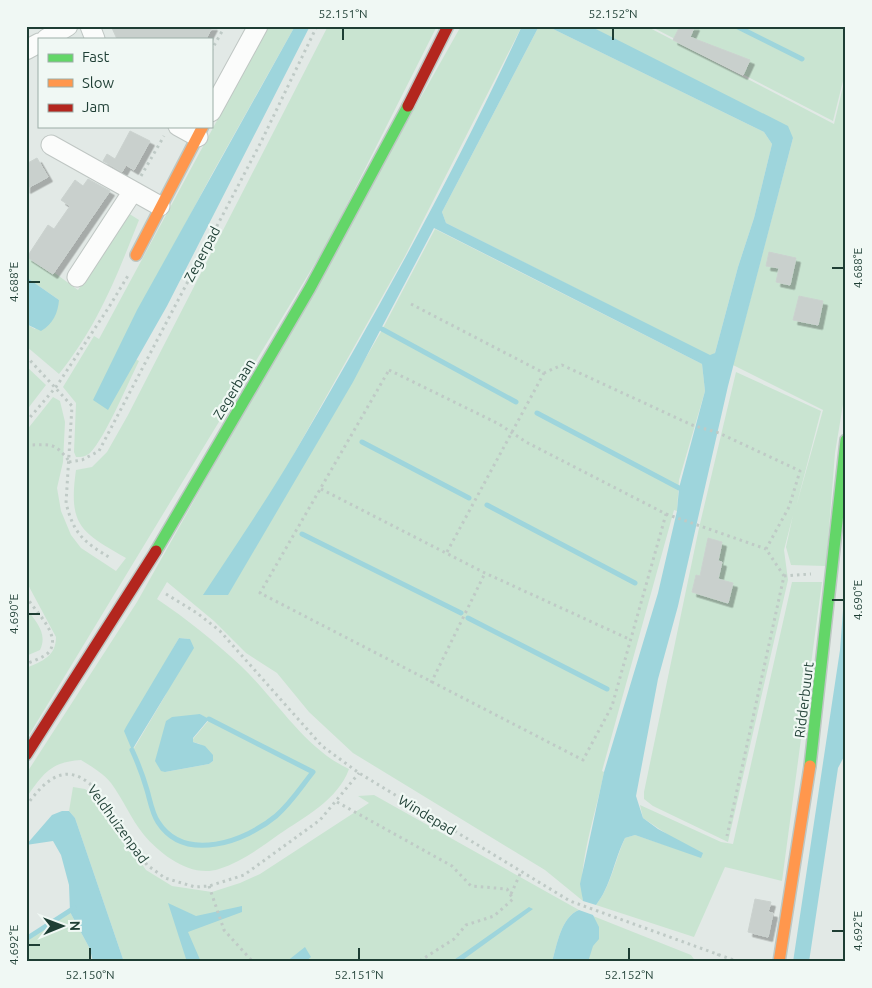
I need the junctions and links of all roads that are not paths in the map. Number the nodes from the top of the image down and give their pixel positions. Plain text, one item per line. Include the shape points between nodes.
1 (68, 26) edge
2 (90, 26) edge
3 (258, 26) edge
4 (448, 26) edge
5 (48, 38) edge
6 (95, 38) edge
7 (38, 44) edge
8 (26, 50) edge
9 (212, 110) edge
10 (171, 130) edge
11 (200, 131) edge
12 (51, 145) dead end
13 (133, 191) junction
14 (160, 206) junction
15 (136, 255) road end
16 (77, 277) dead end
17 (846, 440) edge
18 (26, 755) edge
19 (780, 962) edge

1 - 5 street
2 - 6 street
3 - 9 street
4 - 18 main road, Zegerbaan via 399,127 268,361 139,580
7 - 8 street
10 - 11 street
11 - 14 main road
12 - 13 street
13 - 14 street
13 - 16 street
14 - 15 main road
17 - 19 main road, Ridderbuurt via 823,672

